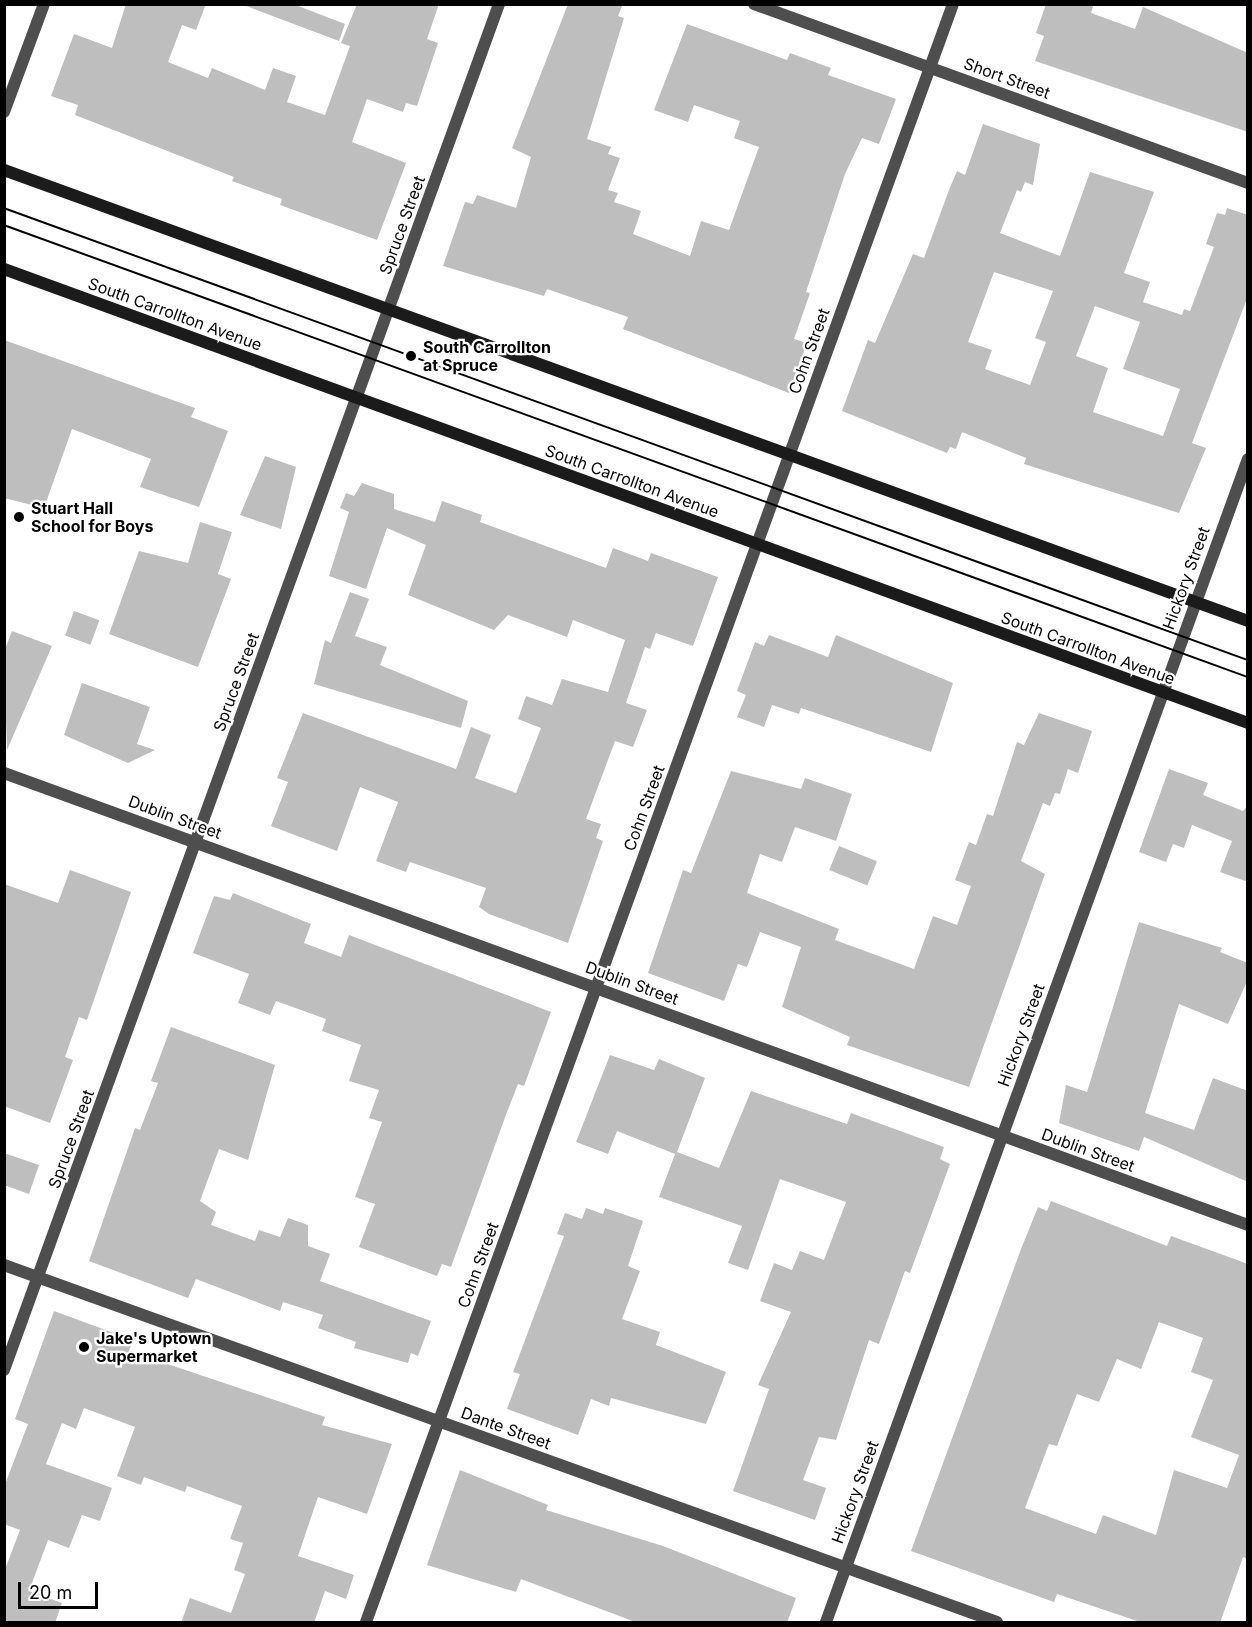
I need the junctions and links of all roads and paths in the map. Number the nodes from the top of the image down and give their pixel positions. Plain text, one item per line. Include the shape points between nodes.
1 (44, 4) edge
2 (499, 4) edge
3 (754, 4) edge
4 (953, 4) edge
5 (930, 68) junction
6 (4, 112) edge
7 (4, 170) edge
8 (1248, 183) edge
9 (4, 269) edge
10 (388, 309) junction
11 (356, 397) junction
12 (789, 455) junction
13 (1248, 459) edge
14 (757, 544) junction
15 (1195, 602) junction
16 (1248, 621) edge
17 (1162, 692) junction
18 (1248, 723) edge
19 (4, 773) edge
20 (195, 842) junction
21 (596, 988) junction
22 (1002, 1136) junction
23 (1248, 1225) edge
24 (4, 1265) edge
25 (38, 1277) junction
26 (4, 1370) edge
27 (439, 1422) junction
28 (846, 1568) junction
29 (366, 1623) edge
30 (826, 1623) edge
31 (997, 1623) edge

1 - 6 street
2 - 10 street, Spruce Street
3 - 5 street, Short Street
4 - 5 street, Cohn Street
5 - 8 street, Short Street
5 - 12 street, Cohn Street
7 - 10 main road
9 - 11 main road, South Carrollton Avenue
10 - 11 street, Spruce Street
10 - 12 main road
11 - 14 main road, South Carrollton Avenue
11 - 20 street, Spruce Street
12 - 14 street, Cohn Street
12 - 15 main road
13 - 15 street, Hickory Street
14 - 17 main road, South Carrollton Avenue
14 - 21 street, Cohn Street
15 - 16 main road
15 - 17 street, Hickory Street
17 - 18 main road, South Carrollton Avenue
17 - 22 street, Hickory Street
19 - 20 street, Dublin Street
20 - 21 street, Dublin Street
20 - 25 street, Spruce Street
21 - 22 street, Dublin Street
21 - 27 street, Cohn Street
22 - 23 street, Dublin Street
22 - 28 street, Hickory Street
24 - 25 street, Dante Street
25 - 26 street, Spruce Street
25 - 27 street, Dante Street
27 - 28 street, Dante Street
27 - 29 street, Cohn Street
28 - 30 street, Hickory Street
28 - 31 street, Dante Street

